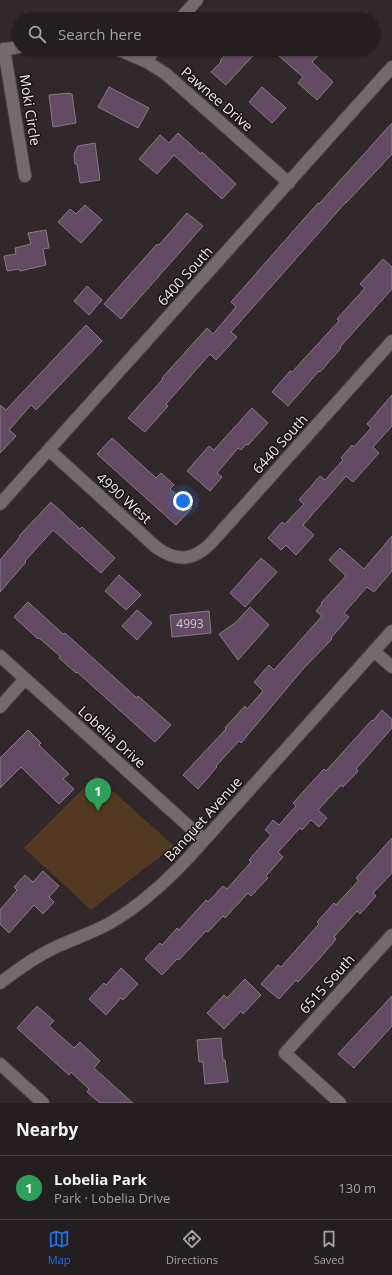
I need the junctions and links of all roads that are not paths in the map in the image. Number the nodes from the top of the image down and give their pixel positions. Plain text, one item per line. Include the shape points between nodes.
1 (197, 0) edge
2 (186, 12) edge
3 (12, 48) edge
4 (2, 50) edge
5 (133, 56) edge
6 (150, 56) edge
7 (147, 62) junction
8 (392, 67) edge
9 (25, 176) dead end
10 (289, 182) junction
11 (392, 342) edge
12 (49, 450) junction
13 (0, 504) edge
14 (184, 558) joint
15 (392, 631) edge
16 (374, 651) junction
17 (0, 656) edge
18 (392, 667) edge
19 (25, 679) junction
20 (0, 707) edge
21 (204, 840) junction
22 (392, 934) edge
23 (0, 983) edge
24 (0, 1064) edge
25 (43, 1103) edge
26 (340, 1103) edge

1 - 2 street
3 - 4 street
4 - 9 street, Moki Circle
5 - 7 street, Pawnee Drive
6 - 7 street
7 - 10 street, Pawnee Drive via 175,81
8 - 10 street, 6400 South
10 - 12 street, 6400 South
11 - 14 street, 6440 South via 211,543 199,554
12 - 13 street, 6400 South
12 - 14 street, 4990 West via 157,548 170,555
15 - 16 street, Banquet Avenue
16 - 18 street
16 - 21 street, Banquet Avenue
17 - 19 street, Lobelia Drive
19 - 20 street
19 - 21 street, Lobelia Drive
21 - 23 street, Banquet Avenue via 175,872 127,912 92,932 53,948
22 - 26 street, 6515 South via 285,1053
24 - 25 street

